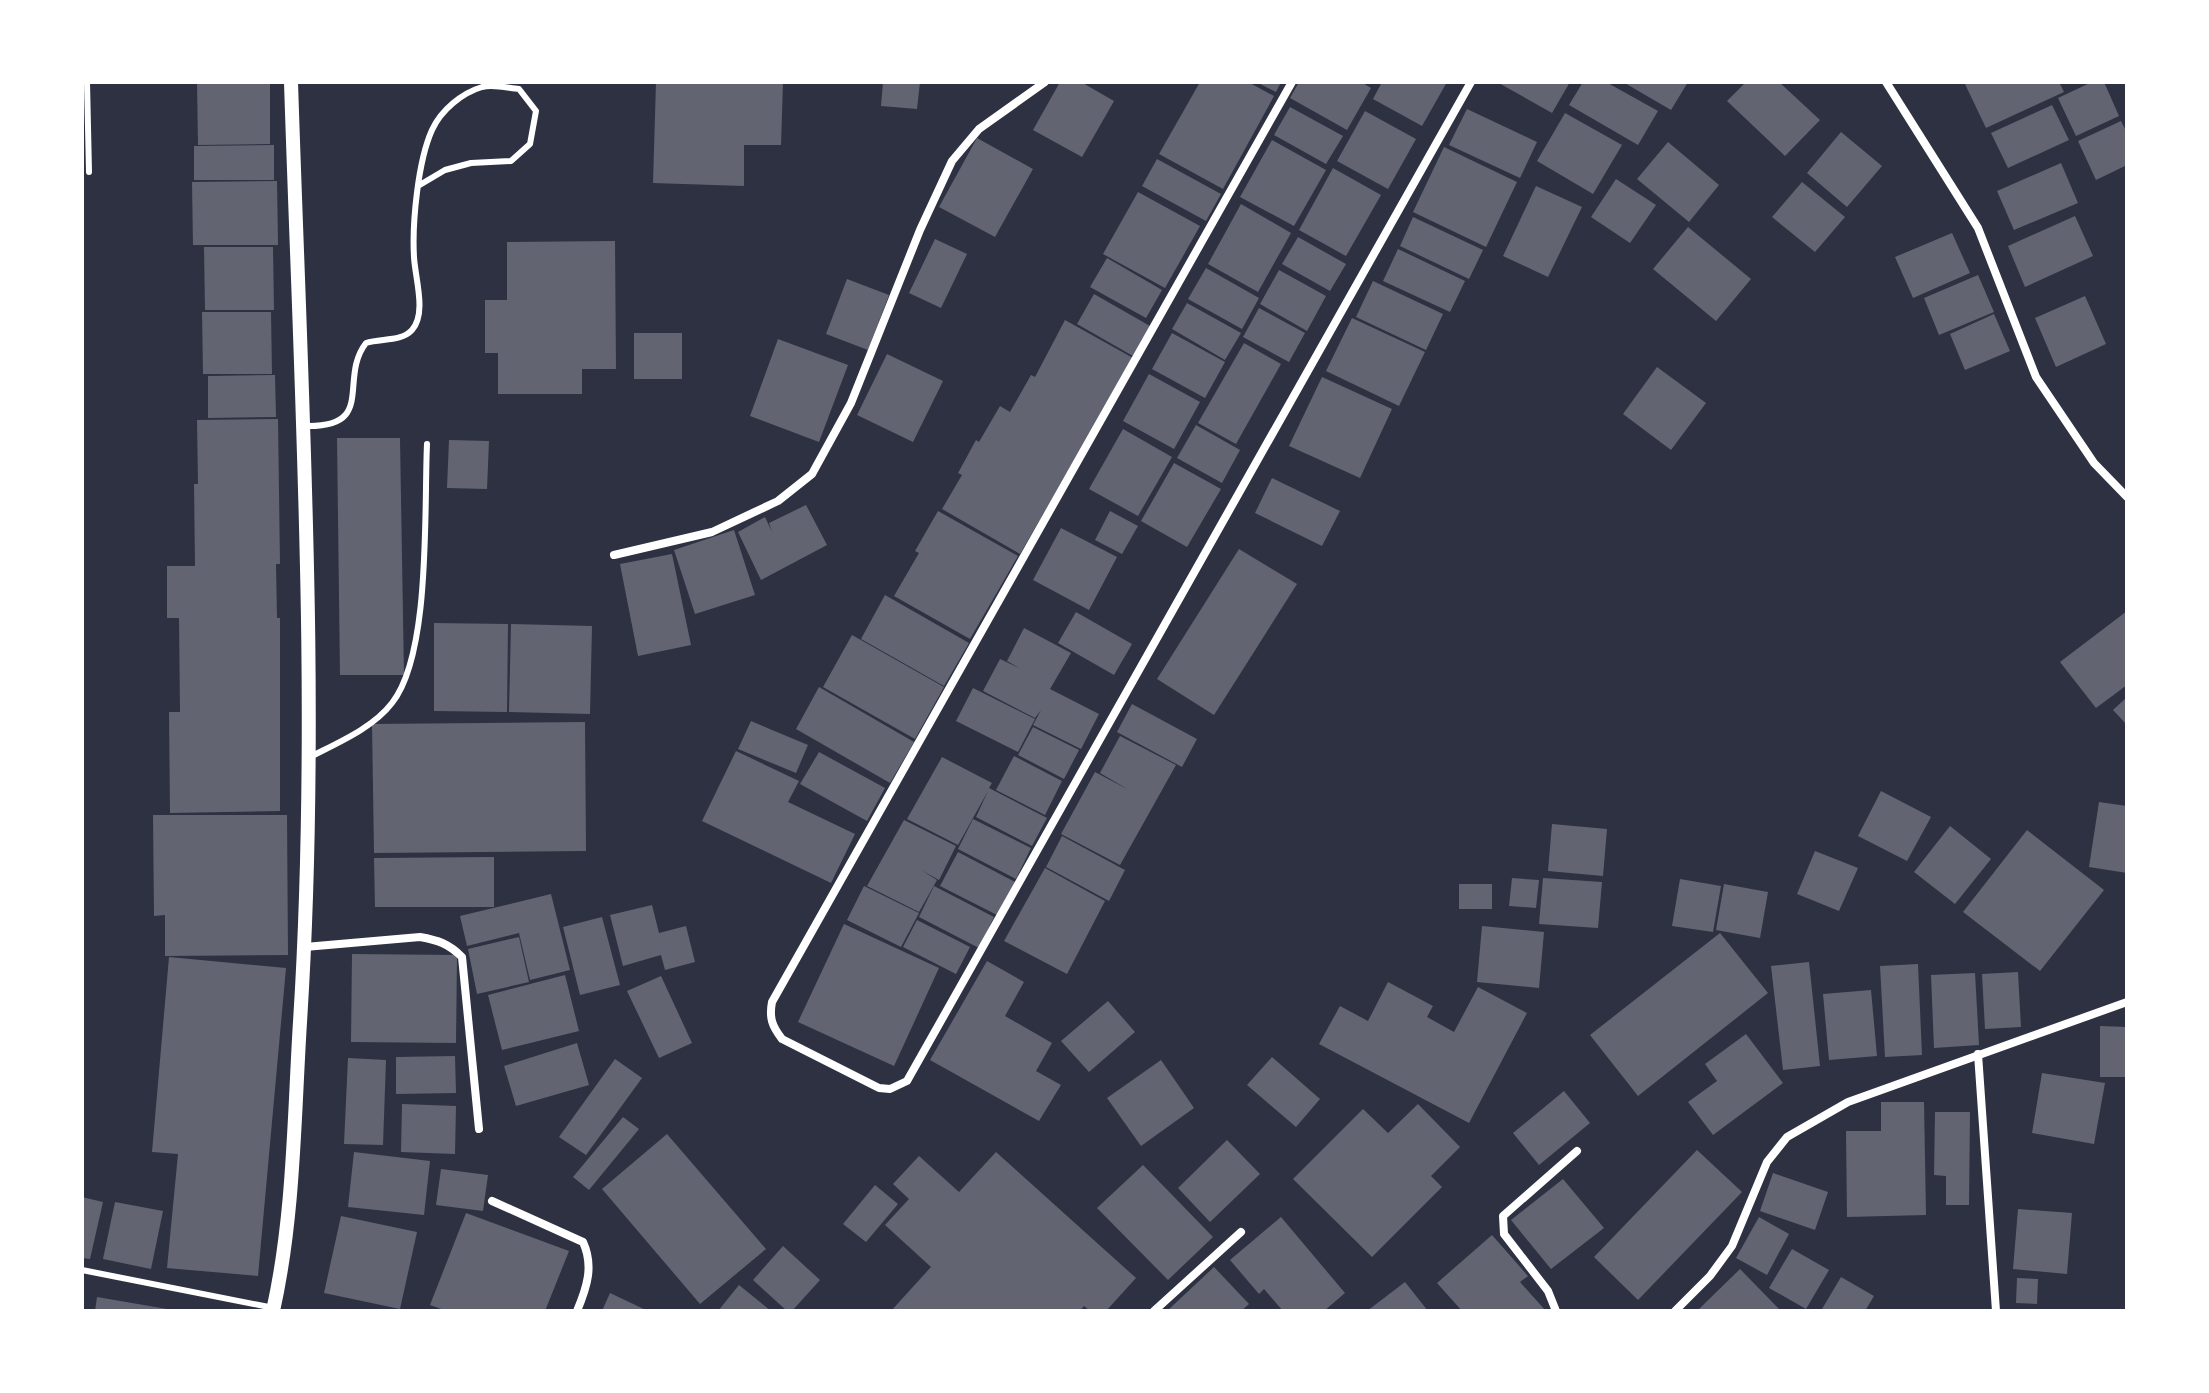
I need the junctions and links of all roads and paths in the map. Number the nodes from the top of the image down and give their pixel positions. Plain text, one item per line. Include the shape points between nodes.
1 (87, 82) edge
2 (291, 82) edge
3 (1045, 82) edge
4 (1292, 82) edge
5 (1471, 82) edge
6 (1886, 82) edge
7 (89, 172) dead end
8 (418, 186) junction
9 (302, 425) junction
10 (427, 444) dead end
11 (2127, 497) edge
12 (614, 555) dead end
13 (310, 757) junction
14 (305, 947) junction
15 (2127, 1002) edge
16 (1978, 1054) junction
17 (479, 1129) dead end
18 (1577, 1151) dead end
19 (492, 1201) dead end
20 (1241, 1232) dead end
21 (82, 1270) edge
22 (273, 1310) edge
23 (577, 1311) edge
24 (1154, 1311) edge
25 (1556, 1311) edge
26 (1675, 1311) edge
27 (1996, 1311) edge

1 - 7 lane
2 - 9 street
3 - 12 street via 979,129 952,161 851,403 812,474 778,501 712,532
4 - 5 street via 772,1002 770,1016 782,1039 879,1088 907,1081
6 - 11 street via 1978,228 2036,377 2094,463
8 - 8 lane via 432,128 454,101 485,86 519,89 536,111 530,144 511,161 471,163
8 - 9 lane via 416,324 398,339 366,343 359,352 351,409 341,421
9 - 13 street
10 - 13 lane via 417,638 405,683 377,718
13 - 14 street
14 - 17 street via 420,937 438,940 462,957
14 - 22 street via 284,1255
15 - 16 street
16 - 26 street via 1848,1102 1787,1137 1767,1162 1732,1246
16 - 27 street
18 - 25 street via 1503,1216 1504,1234 1548,1291
19 - 23 street via 583,1242 590,1257
20 - 24 street
21 - 22 lane

